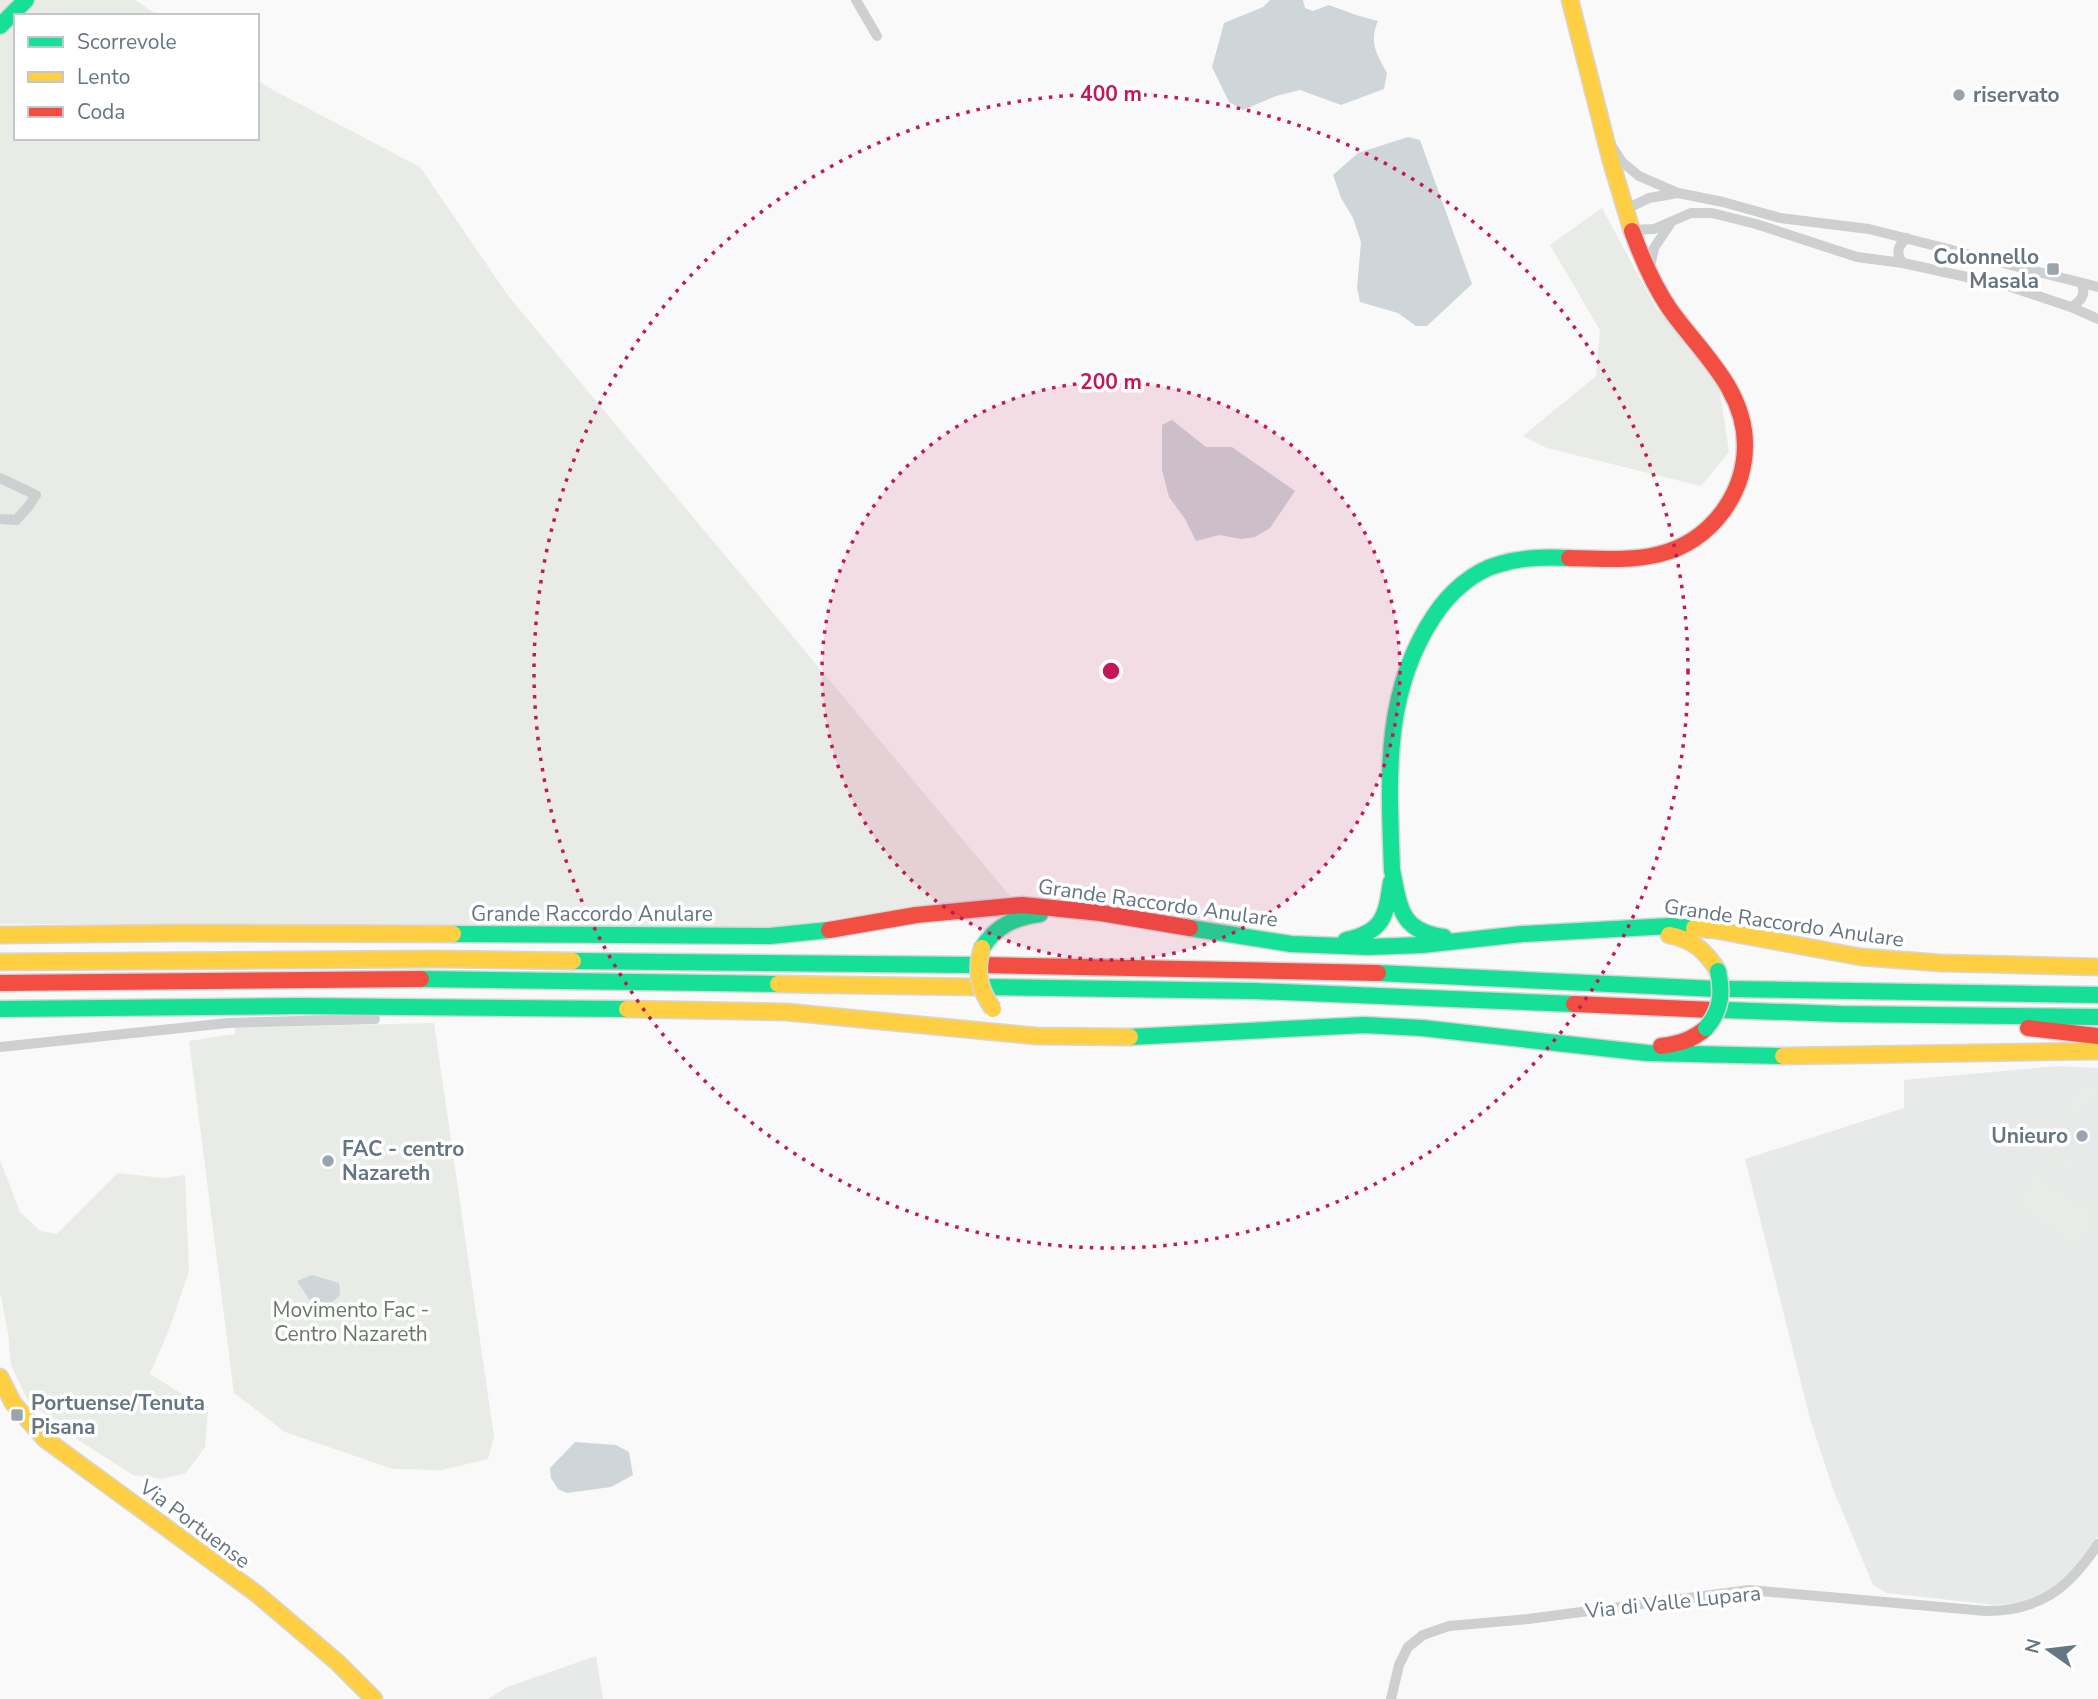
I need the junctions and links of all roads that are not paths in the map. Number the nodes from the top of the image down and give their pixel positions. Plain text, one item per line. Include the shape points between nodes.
1 (26, 0) edge
2 (856, 0) edge
3 (1570, 0) edge
4 (0, 26) edge
5 (877, 36) dead end
6 (1606, 136) junction
7 (1678, 193) junction
8 (1624, 209) junction
9 (1671, 221) junction
10 (1632, 230) junction
11 (1907, 238) junction
12 (1903, 263) junction
13 (1649, 275) junction
14 (2082, 284) junction
15 (2098, 287) edge
16 (2071, 307) junction
17 (2098, 319) edge
18 (0, 478) edge
19 (0, 519) edge
20 (1392, 870) junction
21 (1101, 913) junction
22 (1521, 934) junction
23 (0, 935) edge
24 (1291, 944) junction
25 (0, 962) edge
26 (2098, 967) edge
27 (0, 983) edge
28 (2098, 985) edge
29 (2024, 994) junction
30 (2098, 995) edge
31 (0, 1009) edge
32 (1904, 1015) junction
33 (2098, 1017) edge
34 (375, 1019) dead end
35 (2098, 1035) edge
36 (1101, 1036) junction
37 (0, 1047) edge
38 (1617, 1049) junction
39 (2098, 1051) edge
40 (0, 1377) edge
41 (2098, 1544) edge
42 (374, 1699) edge
43 (1391, 1699) edge

1 - 4 main road
2 - 5 street
3 - 6 main road
6 - 7 street via 1622,162 1639,176
6 - 8 main road
7 - 8 street
7 - 11 street via 1780,218
8 - 10 main road
9 - 10 street via 1654,229
9 - 12 street via 1691,213 1712,213 1857,257
9 - 13 street via 1654,248
10 - 13 main road
11 - 12 street via 1898,251
11 - 14 street
12 - 16 street via 2008,286
13 - 20 main road via 1737,401 1746,447 1735,491 1712,524 1668,552 1634,560 1515,560 1479,573 1444,601 1416,643 1397,698 1390,799
14 - 15 street
14 - 16 street via 2084,295
16 - 17 street
18 - 19 street via 36,495 16,520
20 - 22 main road via 1404,916 1421,933 1446,937
20 - 24 main road via 1384,916 1374,932 1347,940
21 - 23 main road, Grande Raccordo Anulare via 997,906 769,936
21 - 24 main road, Grande Raccordo Anulare
21 - 36 main road, bridge via 1021,917 995,931 978,962 981,989 993,1009 1009,1020 1023,1026
22 - 24 main road, Grande Raccordo Anulare via 1422,945
22 - 26 main road, Grande Raccordo Anulare via 1670,926 1861,957
24 - 38 main road, bridge via 1395,952 1619,934 1670,935 1704,949 1721,984 1716,1015 1706,1028 1684,1042
25 - 29 main road via 437,959 977,965 1336,971 1723,989
27 - 32 main road via 436,979 1269,991
28 - 29 main road
29 - 30 main road
31 - 36 main road via 297,1006 774,1012 1036,1036
32 - 33 main road
32 - 35 main road
34 - 37 street via 228,1023
36 - 38 main road via 1364,1025
38 - 39 main road via 1785,1056
40 - 42 main road, Via Portuense via 12,1401 45,1439 286,1619
41 - 43 street, Via di Valle Lupara via 2069,1582 2039,1602 2014,1610 1749,1590 1442,1628 1408,1647

